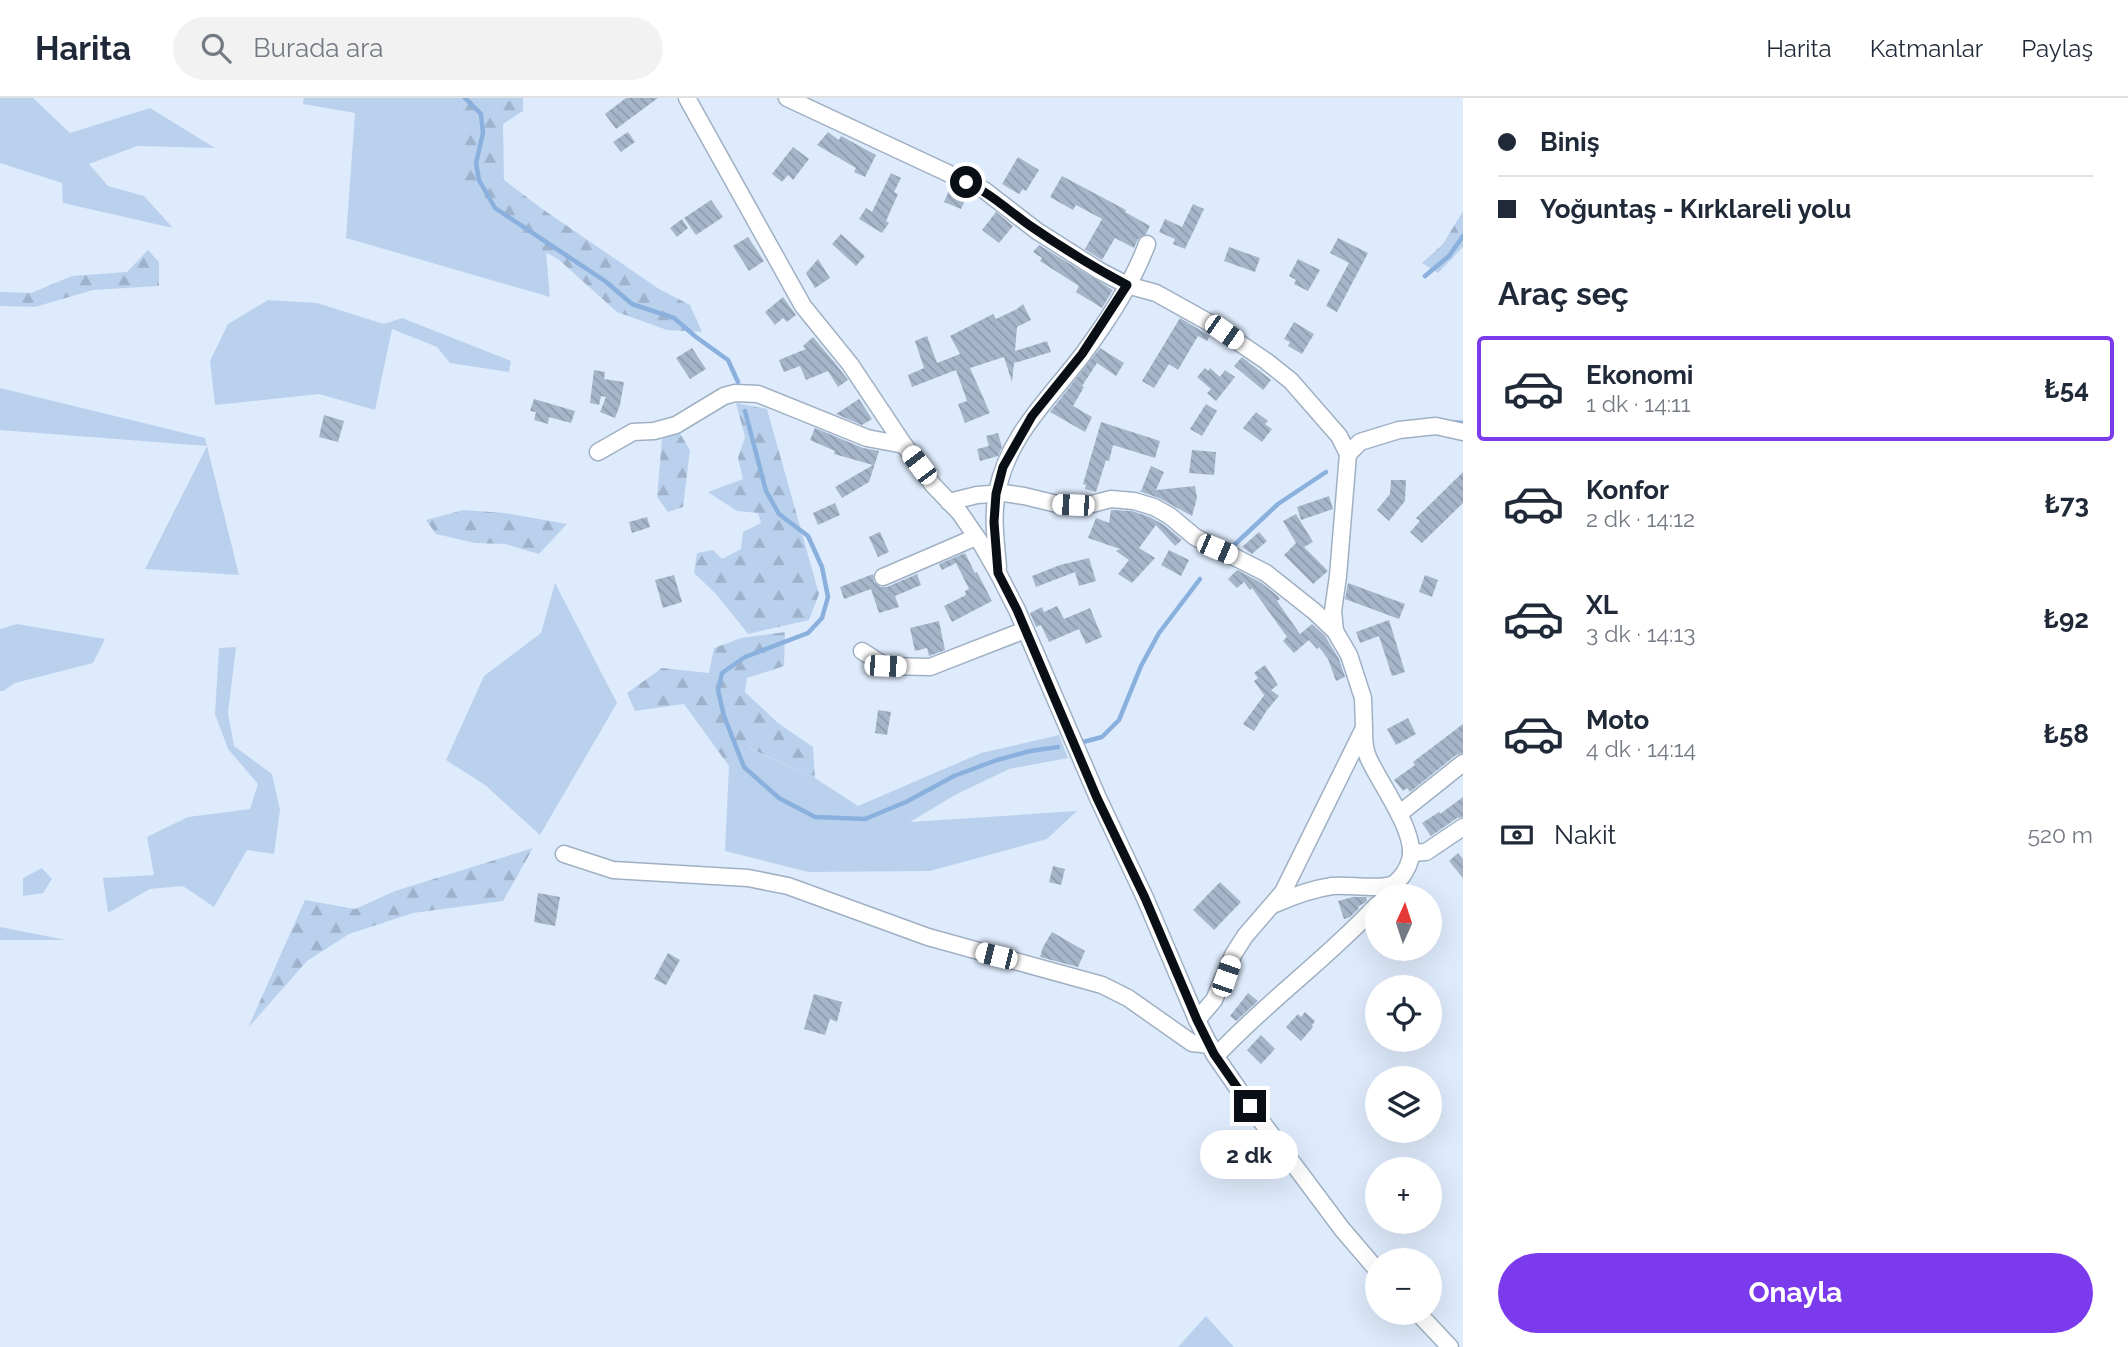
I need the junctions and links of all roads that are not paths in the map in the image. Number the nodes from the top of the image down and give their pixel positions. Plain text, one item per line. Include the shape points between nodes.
1 (687, 98) edge
2 (788, 98) edge
3 (1147, 244) dead end
4 (1127, 285) junction
5 (1463, 432) edge
6 (904, 445) junction
7 (598, 452) dead end
8 (1348, 454) junction
9 (996, 494) junction
10 (949, 502) junction
11 (976, 537) junction
12 (998, 573) junction
13 (883, 577) dead end
14 (1026, 630) junction
15 (1335, 631) junction
16 (862, 651) dead end
17 (1364, 728) junction
18 (1463, 763) edge
19 (1399, 814) junction
20 (1463, 827) edge
21 (1411, 853) junction
22 (564, 855) dead end
23 (1395, 884) edge
24 (1365, 886) edge
25 (1273, 905) junction
26 (1365, 917) edge
27 (1197, 1020) junction
28 (1213, 1051) junction
29 (1365, 1256) edge
30 (1429, 1325) edge
31 (1450, 1347) edge

1 - 6 street via 803,306 850,364
2 - 4 street via 984,190 1072,254
3 - 4 street
4 - 8 street via 1182,306 1266,361 1308,399
4 - 9 street via 1018,438
5 - 8 street via 1436,426 1399,430 1360,442
6 - 7 street via 867,438 758,394 735,393 676,425 633,432
6 - 10 street
8 - 15 street
9 - 10 street
9 - 12 street
9 - 15 street via 1057,504 1088,505 1111,499 1154,507 1195,537 1266,573
10 - 11 street
11 - 12 street
11 - 13 street
12 - 14 street
14 - 16 street via 930,667 885,666
14 - 27 street
15 - 17 street via 1349,655 1363,698
17 - 19 street via 1367,757
17 - 25 street
18 - 19 street
19 - 21 street
20 - 21 street via 1426,852
21 - 23 street via 1407,869
22 - 28 street via 613,870 748,878 788,886 929,937 1102,985 1192,1043
24 - 25 street via 1330,887
25 - 27 street via 1239,945 1214,1000
26 - 28 street via 1310,970
27 - 28 street
28 - 29 street
30 - 31 street

